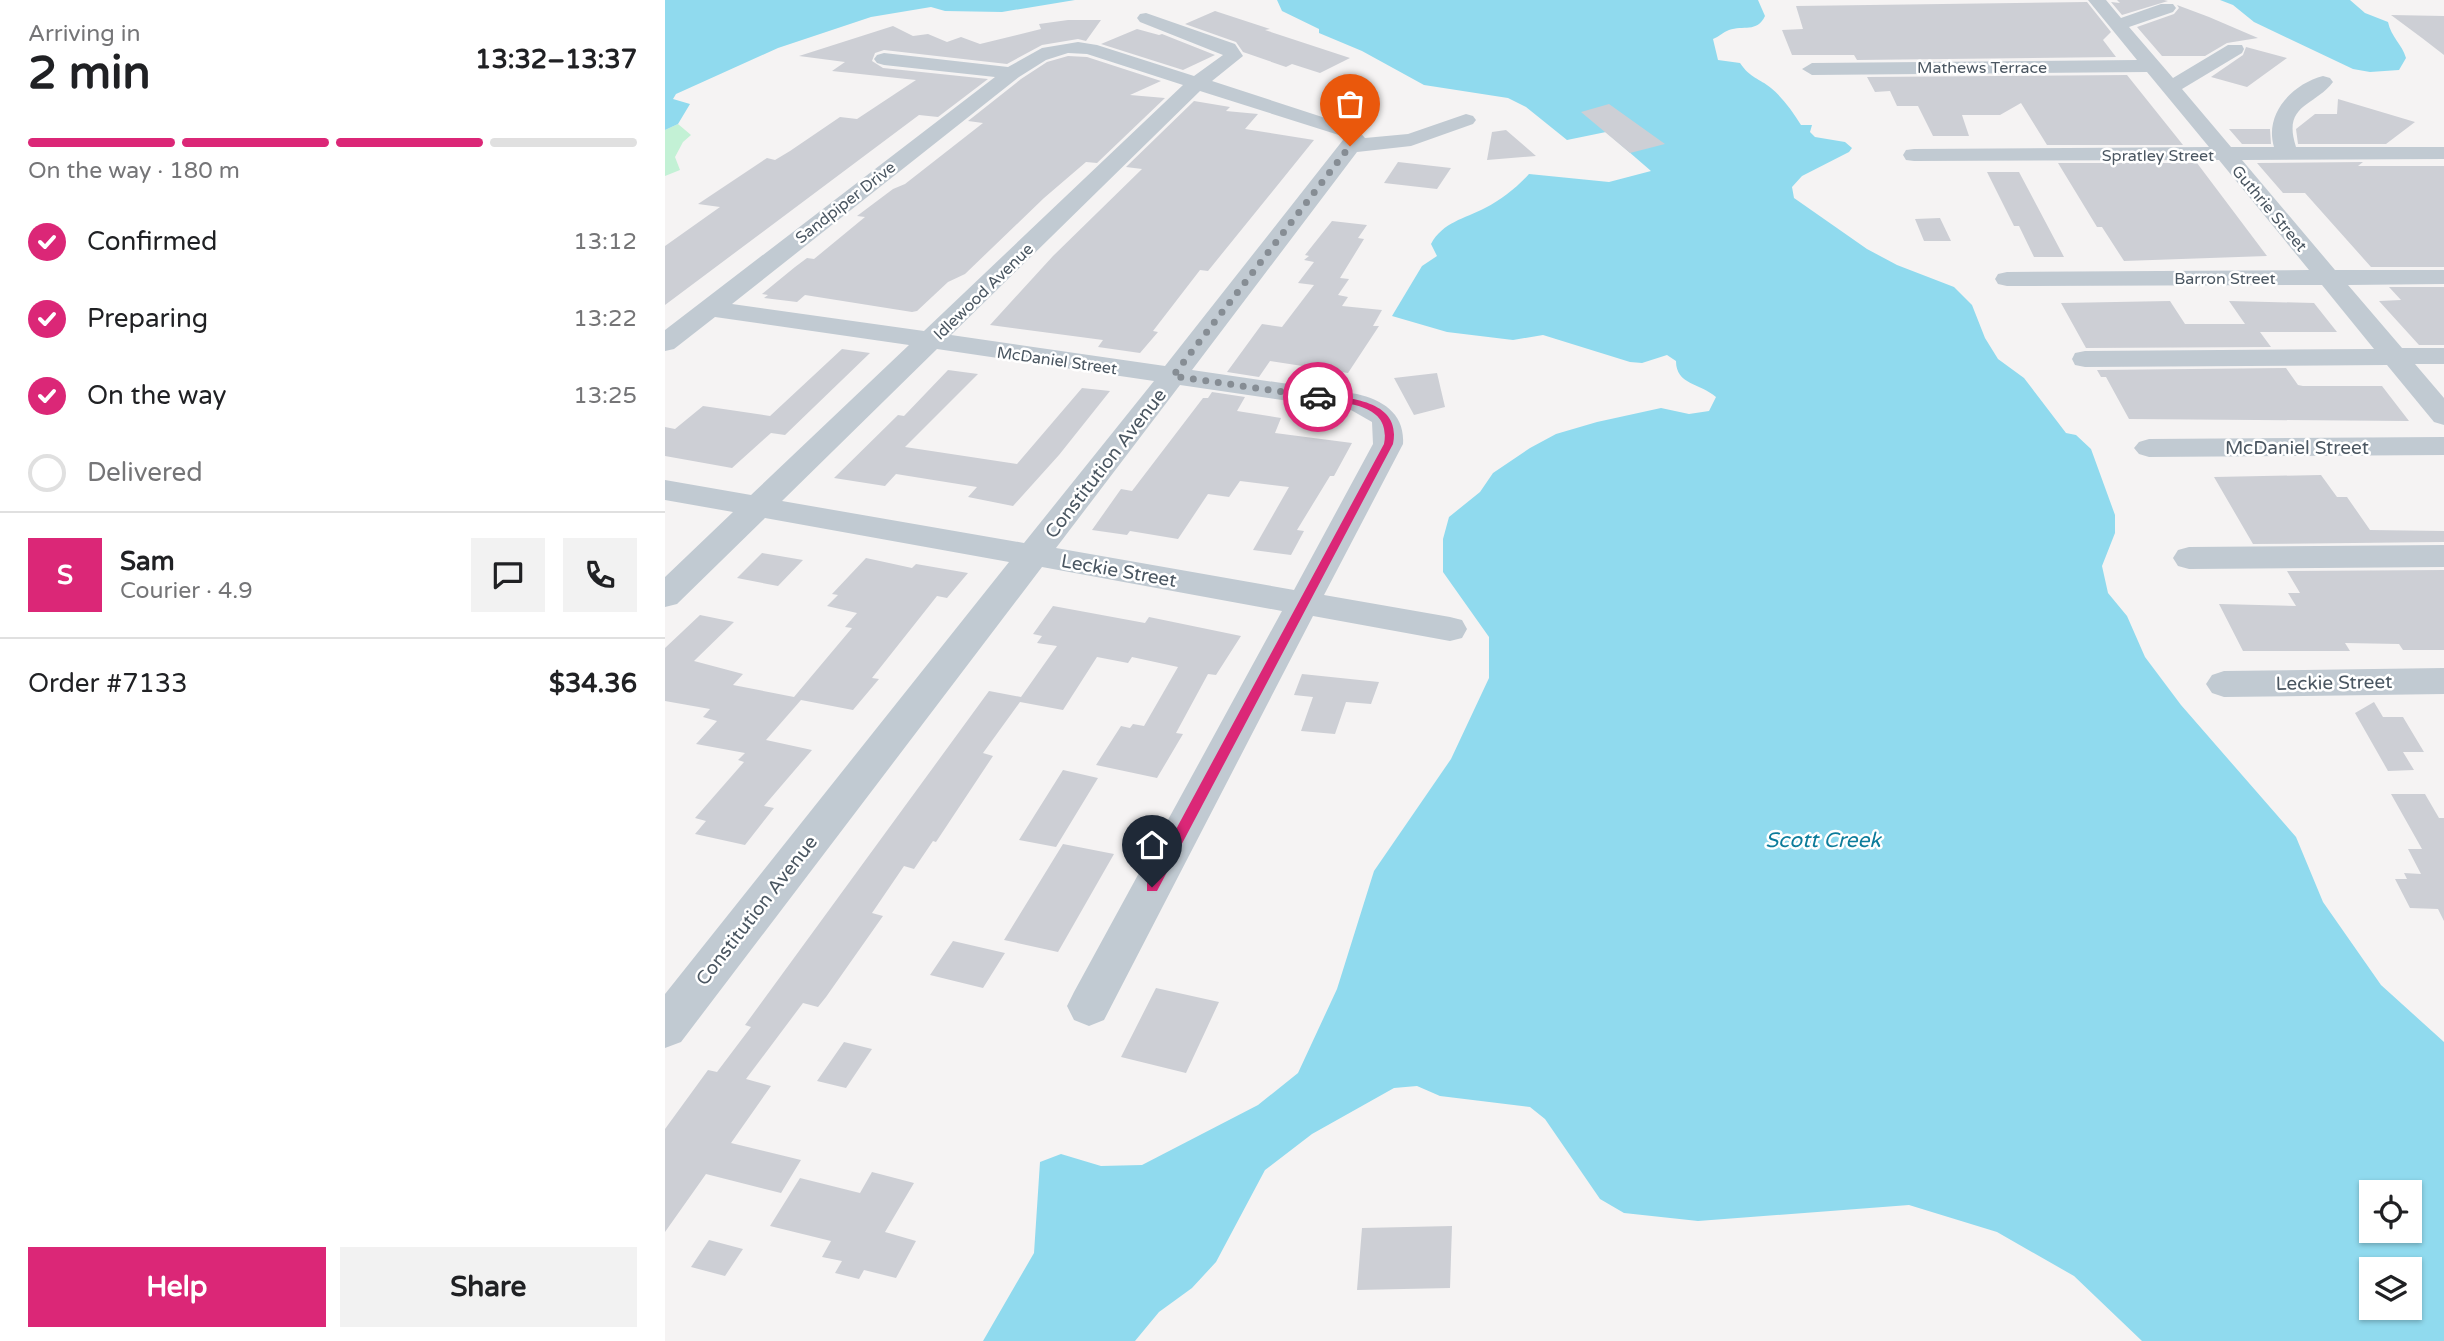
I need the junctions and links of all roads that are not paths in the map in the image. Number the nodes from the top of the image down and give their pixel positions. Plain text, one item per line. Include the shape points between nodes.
1 (2097, 0) edge
2 (2168, 8) dead end
3 (1146, 18) dead end
4 (2117, 25) junction
5 (2235, 49) dead end
6 (884, 59) dead end
7 (2152, 66) junction
8 (1019, 68) junction
9 (1812, 69) dead end
10 (2323, 82) dead end
11 (1197, 83) junction
12 (2170, 88) junction
13 (1466, 120) dead end
14 (1350, 146) junction
15 (2444, 153) edge
16 (2225, 154) junction
17 (2287, 154) junction
18 (1914, 155) dead end
19 (2328, 277) junction
20 (2444, 277) edge
21 (2007, 279) dead end
22 (709, 308) junction
23 (930, 342) junction
24 (665, 343) edge
25 (2444, 356) edge
26 (2394, 357) junction
27 (2085, 359) dead end
28 (1173, 376) junction
29 (2444, 416) edge
30 (2444, 446) edge
31 (2150, 448) dead end
32 (665, 491) edge
33 (758, 507) junction
34 (1033, 555) junction
35 (2444, 556) edge
36 (2189, 558) dead end
37 (665, 596) edge
38 (1305, 603) junction
39 (1450, 629) dead end
40 (2444, 681) edge
41 (2224, 684) dead end
42 (1089, 1006) dead end
43 (665, 1028) edge

1 - 4 street, Guthrie Street
2 - 4 street
3 - 11 street, Idlewood Avenue via 1233,51 1230,60
4 - 7 street, Guthrie Street
5 - 12 street
6 - 8 street
7 - 9 street, Mathews Terrace
7 - 12 street, Guthrie Street
8 - 11 street via 1051,50 1080,47
8 - 22 street, Sandpiper Drive
10 - 17 street via 2283,116 2281,135
11 - 14 street via 1349,132 1354,141
11 - 23 street, Idlewood Avenue
12 - 16 street, Guthrie Street
13 - 14 street via 1411,140
14 - 28 street, Constitution Avenue
15 - 17 street, Spratley Street
16 - 17 street, Spratley Street
16 - 18 street, Spratley Street
16 - 19 street, Guthrie Street
19 - 20 street, Barron Street
19 - 21 street, Barron Street
19 - 26 street, Guthrie Street
22 - 23 street, McDaniel Street
22 - 24 street, Sandpiper Drive
23 - 28 street, McDaniel Street
23 - 33 street, Idlewood Avenue
25 - 26 street
26 - 27 street
26 - 29 street, Guthrie Street
28 - 34 street, Constitution Avenue
28 - 38 street, McDaniel Street via 1357,402 1383,416 1391,432 1388,444
30 - 31 street, McDaniel Street
32 - 33 street, Leckie Street
33 - 34 street, Leckie Street
33 - 37 street, Idlewood Avenue
34 - 38 street, Leckie Street
34 - 43 street, Constitution Avenue
35 - 36 street
38 - 39 street, Leckie Street
38 - 42 street
40 - 41 street, Leckie Street

